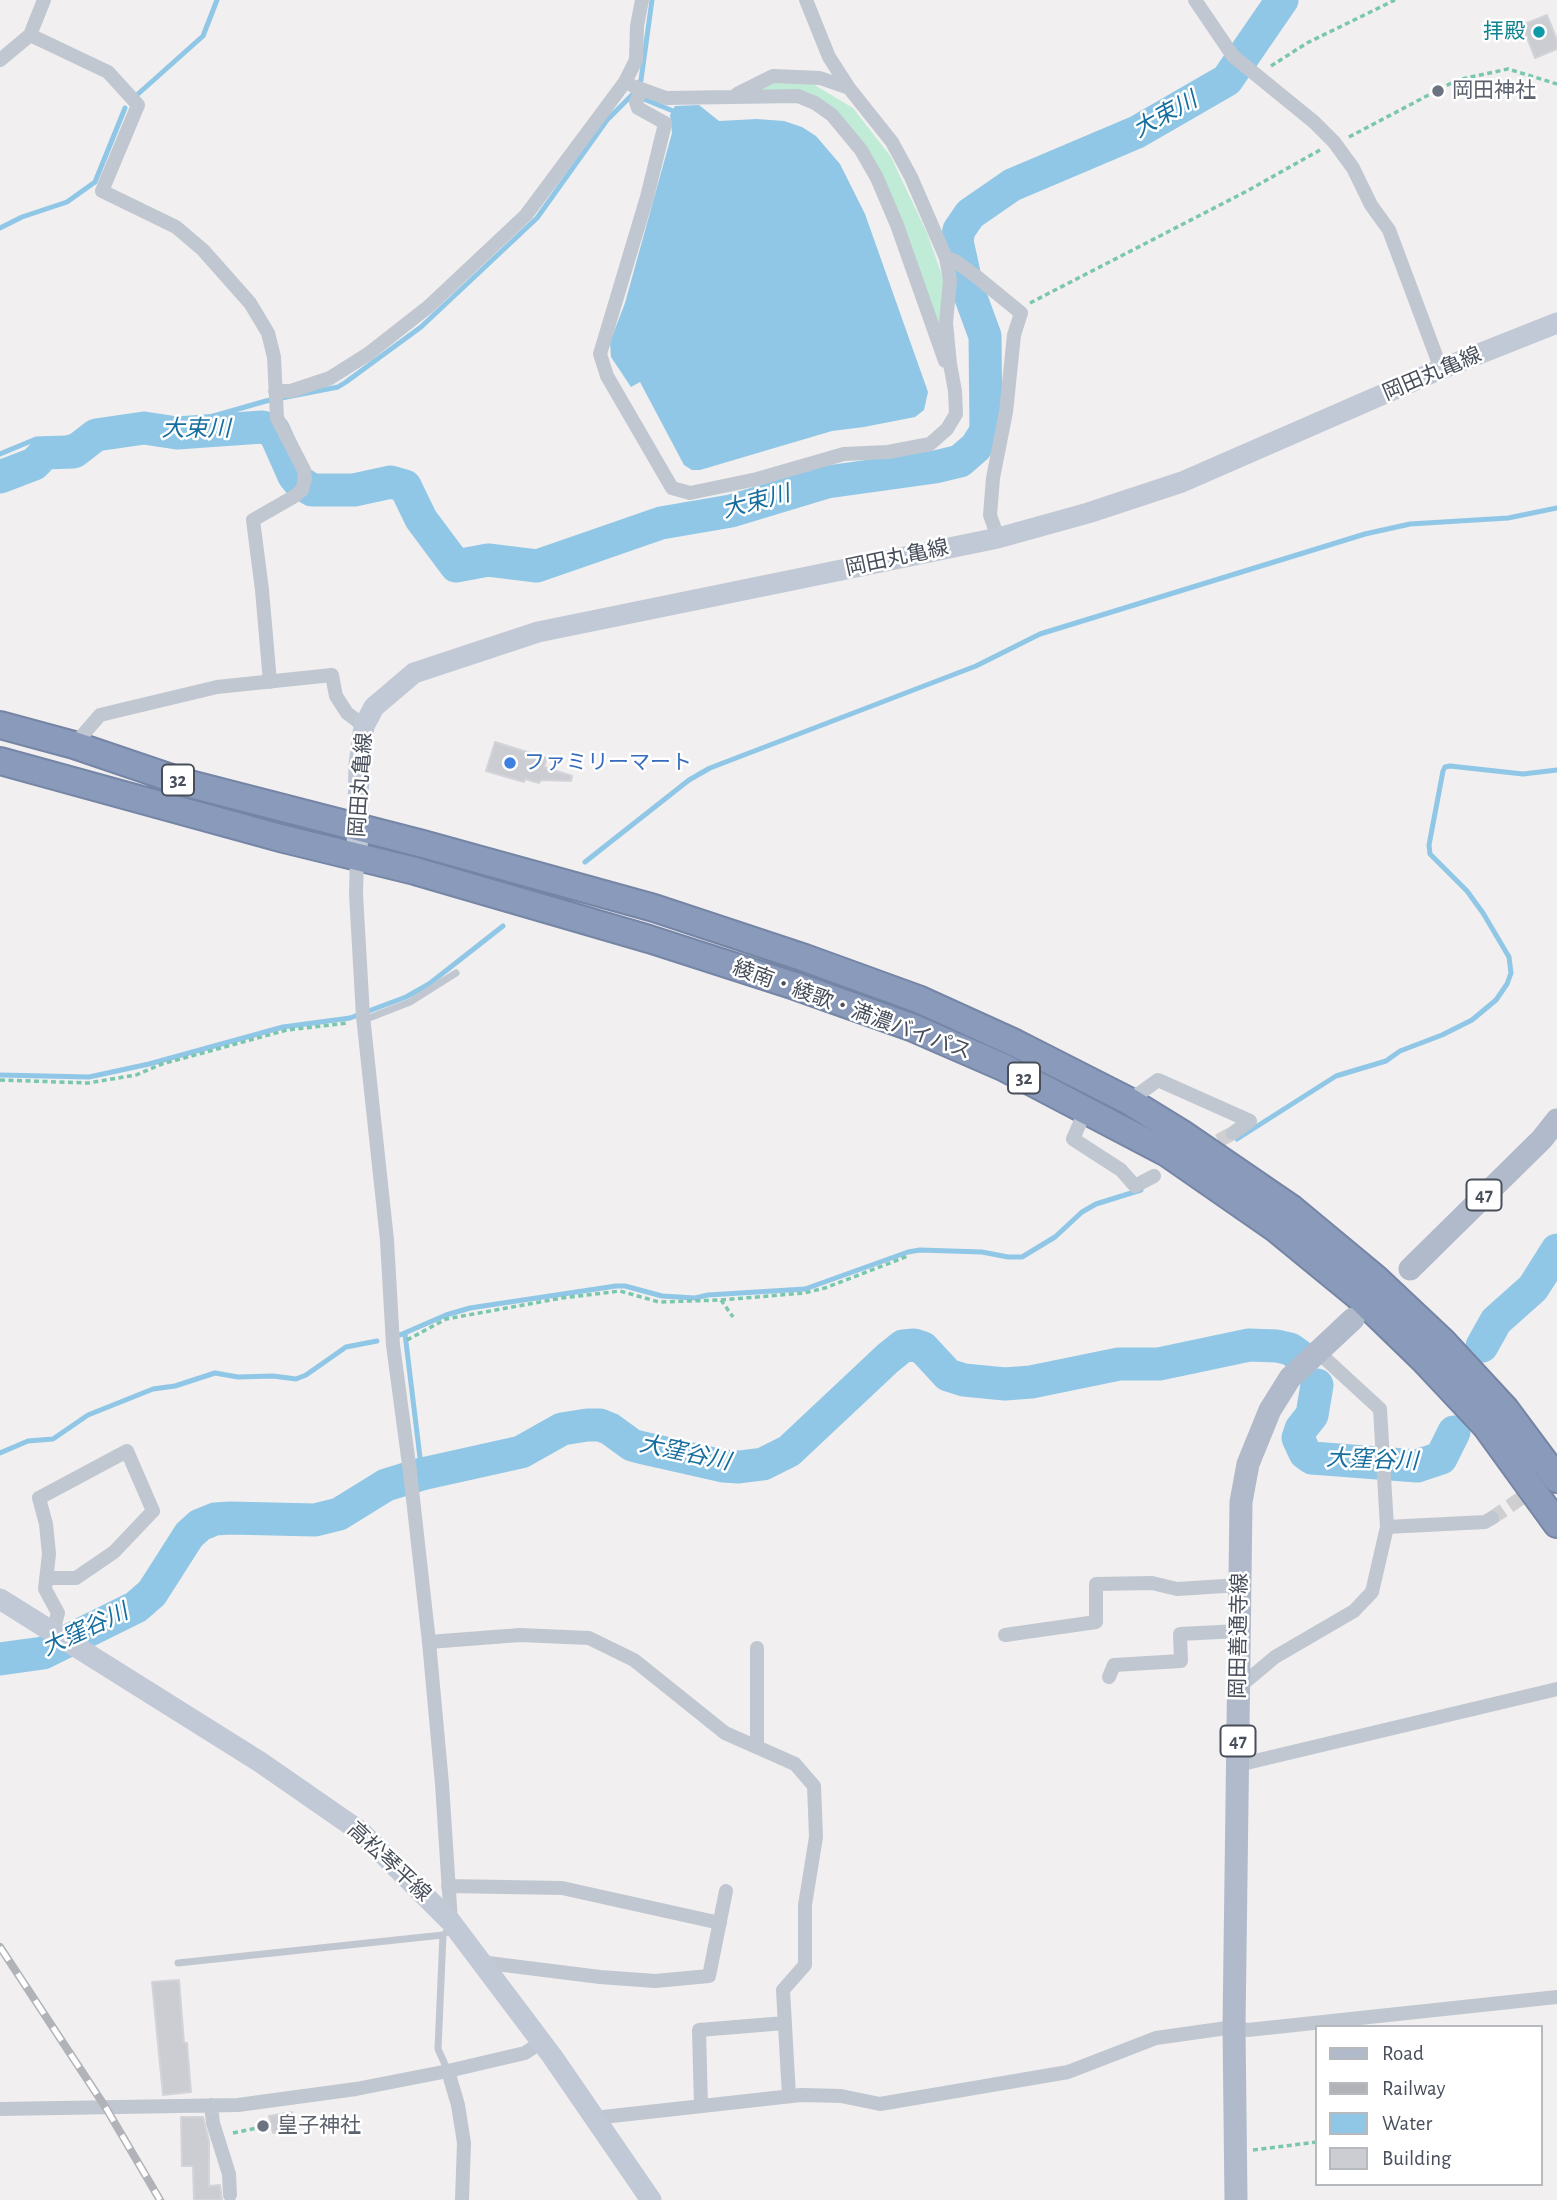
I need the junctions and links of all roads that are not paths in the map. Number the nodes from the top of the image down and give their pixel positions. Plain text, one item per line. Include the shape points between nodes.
1 (44, 0) edge
2 (642, 0) edge
3 (806, 0) edge
4 (1195, 0) edge
5 (30, 35) junction
6 (0, 60) edge
7 (849, 88) junction
8 (636, 90) junction
9 (733, 96) junction
10 (950, 260) junction
11 (1557, 323) edge
12 (950, 363) junction
13 (1441, 369) junction
14 (275, 397) junction
15 (998, 538) junction
16 (270, 682) junction
17 (0, 726) edge
18 (364, 726) junction
19 (74, 746) junction
20 (0, 761) edge
21 (357, 828) junction
22 (357, 857) junction
23 (456, 973) dead end
24 (363, 1015) junction
25 (1129, 1101) junction
26 (1086, 1109) junction
27 (1557, 1120) edge
28 (1233, 1133) dead end
29 (1154, 1176) dead end
30 (1410, 1269) dead end
31 (1353, 1319) dead end
32 (1318, 1352) junction
33 (1557, 1479) edge
34 (1492, 1518) tunnel mouth
35 (1557, 1524) edge
36 (1387, 1527) junction
37 (46, 1578) junction
38 (1240, 1585) junction
39 (0, 1599) edge
40 (1239, 1630) junction
41 (1005, 1635) dead end
42 (63, 1637) junction
43 (429, 1642) junction
44 (757, 1648) dead end
45 (1109, 1677) dead end
46 (1238, 1688) junction
47 (1557, 1689) edge
48 (757, 1747) junction
49 (1238, 1765) junction
50 (448, 1886) junction
51 (726, 1891) dead end
52 (720, 1923) junction
53 (449, 1928) junction
54 (481, 1962) junction
55 (178, 1963) dead end
56 (1557, 1997) edge
57 (785, 2023) junction
58 (1234, 2027) junction
59 (540, 2043) junction
60 (448, 2071) junction
61 (789, 2096) junction
62 (211, 2105) junction
63 (701, 2106) junction
64 (0, 2109) edge
65 (594, 2118) junction
66 (230, 2195) dead end
67 (461, 2200) edge
68 (650, 2200) edge
69 (1236, 2200) edge

1 - 5 street
2 - 8 street via 636,26
3 - 7 street via 829,57
4 - 13 street via 1238,60 1334,142 1353,168 1389,230
5 - 6 street
5 - 14 street via 108,72 138,105 102,191 176,227 250,303 268,333
7 - 9 street via 820,78 773,76
7 - 10 street via 892,142
8 - 9 street via 666,98
8 - 12 street via 638,108 665,123 600,354 607,376 672,488 690,493 844,454 930,444 956,414
8 - 14 street via 526,215 428,307 330,378
9 - 12 street via 798,96 832,115 848,131 877,177 944,360
10 - 12 street via 946,323
10 - 15 street via 1021,313 993,478 990,515
11 - 13 main road, 岡田丸亀線
13 - 15 main road, 岡田丸亀線 via 1182,482
14 - 16 street via 276,418 304,470 304,485 253,520
15 - 18 main road, 岡田丸亀線 via 538,632 414,673 374,707
16 - 18 street via 332,675 336,696 347,713
16 - 19 street via 217,687 100,715
17 - 19 highway, 綾南・綾歌・満濃バイパス / 32
18 - 21 main road, 岡田丸亀線
19 - 21 highway, 綾南・綾歌・満濃バイパス / 32 via 186,783
20 - 22 highway, 綾南・綾歌・満濃バイパス / 32
21 - 22 main road, 岡田丸亀線
21 - 25 highway, 綾南・綾歌・満濃バイパス / 32 via 654,908 805,958 918,999
22 - 24 street
22 - 26 highway, 綾南・綾歌・満濃バイパス / 32 via 649,939 795,986 923,1032
23 - 24 lane via 410,1002
24 - 43 street via 387,1240 393,1345
25 - 28 street via 1158,1080 1250,1121
25 - 33 highway, 綾南・綾歌・満濃バイパス / 32 via 1292,1209 1375,1278 1505,1409
26 - 29 street via 1073,1139 1121,1170 1135,1186
26 - 35 highway, 綾南・綾歌・満濃バイパス / 32 via 1167,1153 1275,1228 1358,1296 1486,1426
27 - 30 main road, 47
31 - 32 main road, 岡田善通寺線 / 47
32 - 36 street via 1380,1409
32 - 38 main road, 岡田善通寺線 / 47 via 1290,1378 1270,1410 1248,1464 1241,1502
34 - 36 street
36 - 46 street via 1372,1592 1354,1611 1275,1657
37 - 37 street via 49,1554 39,1498 127,1451 153,1511 114,1552 76,1578
37 - 42 street via 45,1589 58,1613
38 - 40 main road, 岡田善通寺線 / 47
38 - 41 street via 1177,1589 1152,1583 1096,1584 1096,1622
39 - 42 main road, 高松琴平線
40 - 45 street via 1180,1634 1181,1661 1114,1665
40 - 46 main road, 岡田善通寺線 / 47
42 - 53 main road, 高松琴平線 via 361,1832
43 - 48 street via 520,1635 589,1638 634,1660 725,1733
43 - 50 street
44 - 48 street
46 - 49 main road, 岡田善通寺線 / 47
47 - 49 street
48 - 57 street via 795,1764 814,1786 816,1837 805,1905 805,1965 783,1990
49 - 58 main road, 岡田善通寺線 / 47
50 - 52 street via 562,1888
50 - 53 street
51 - 52 street
52 - 54 street via 709,1976 641,1980
53 - 54 main road, 高松琴平線
53 - 55 lane
53 - 60 lane via 438,2049
54 - 59 main road, 高松琴平線
56 - 58 street via 1248,2030
57 - 61 street
57 - 63 street via 699,2029
58 - 61 street via 1156,2038 1068,2073 893,2102
58 - 69 main road, 岡田善通寺線 / 47
59 - 60 street via 525,2053
59 - 65 main road, 高松琴平線
60 - 62 street via 356,2089
60 - 67 street via 464,2143
61 - 63 street
62 - 64 street
62 - 66 street
63 - 65 street
65 - 68 main road, 高松琴平線

